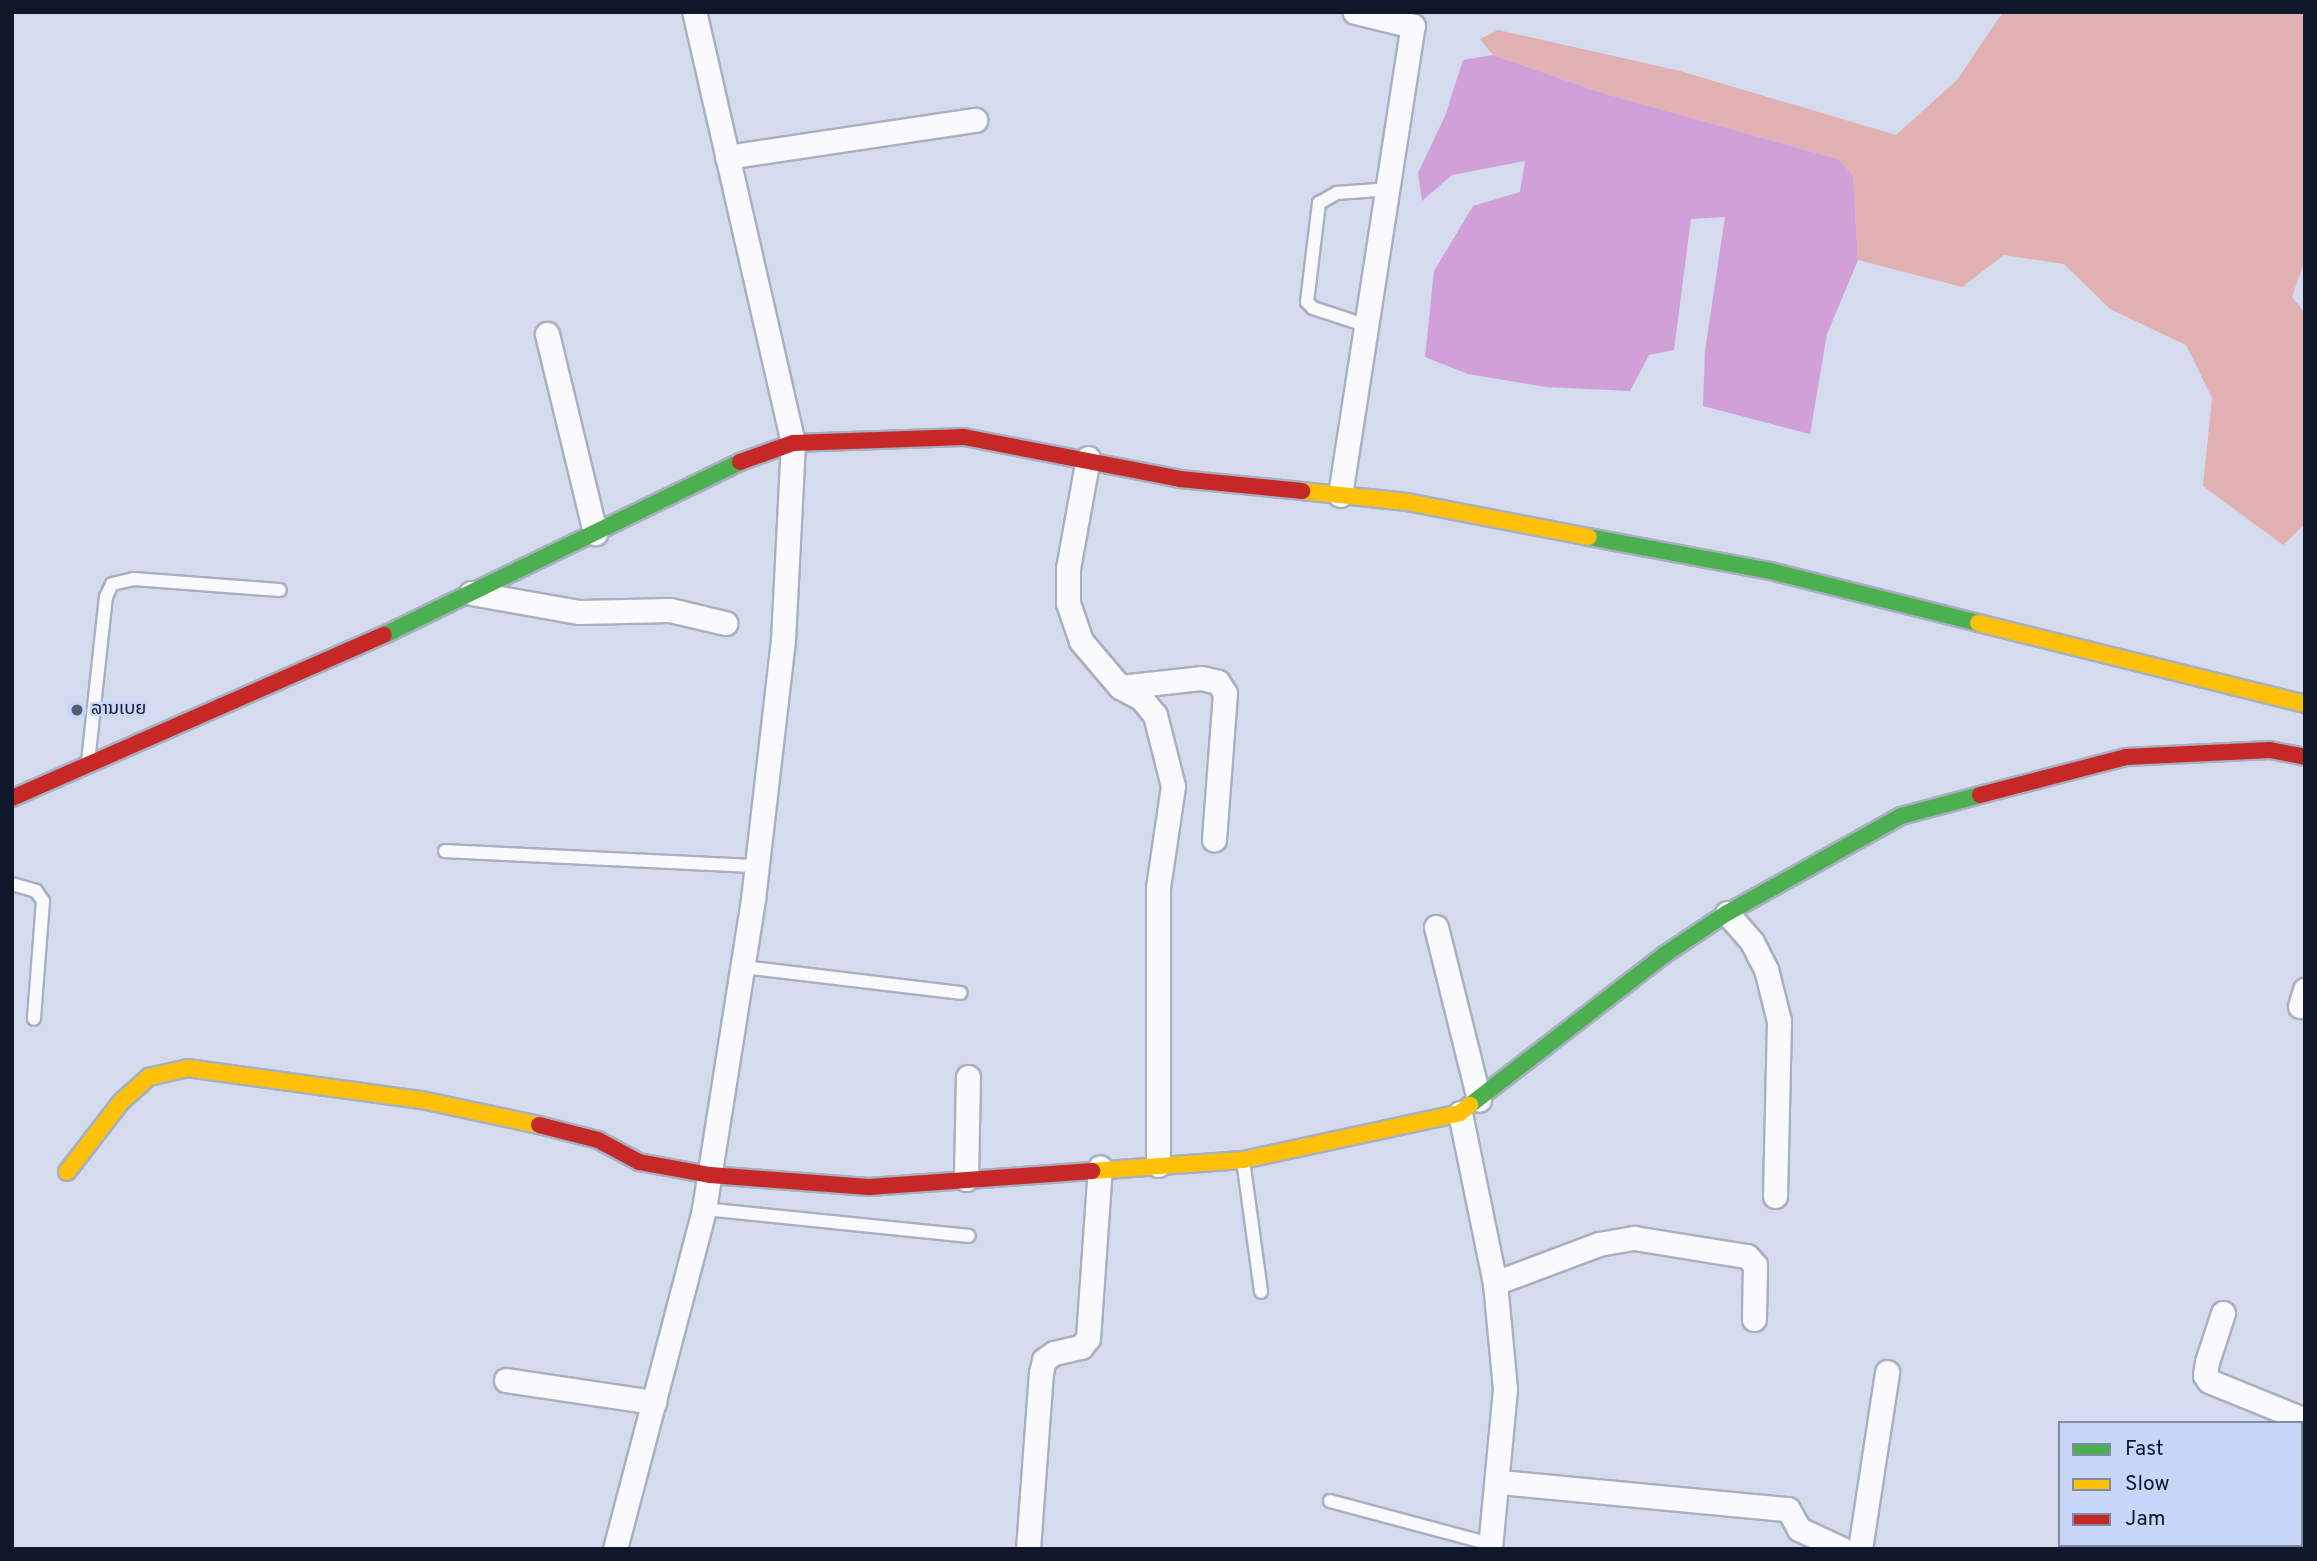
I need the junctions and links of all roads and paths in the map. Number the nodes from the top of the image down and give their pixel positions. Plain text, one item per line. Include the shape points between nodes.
1 (694, 12) edge
2 (1355, 12) edge
3 (975, 120) dead end
4 (727, 157) junction
5 (1391, 189) junction
6 (1368, 326) junction
7 (547, 334) dead end
8 (793, 443) junction
9 (1088, 458) junction
10 (1340, 495) junction
11 (596, 533) junction
12 (280, 590) dead end
13 (471, 593) junction
14 (724, 623) dead end
15 (1120, 687) junction
16 (2305, 704) edge
17 (2305, 757) edge
18 (88, 763) junction
19 (12, 798) edge
20 (1214, 840) dead end
21 (445, 852) dead end
22 (757, 866) junction
23 (12, 884) edge
24 (1727, 913) junction
25 (1436, 927) dead end
26 (743, 967) junction
27 (960, 993) dead end
28 (34, 1020) dead end
29 (968, 1077) dead end
30 (1469, 1106) junction
31 (1242, 1160) junction
32 (1158, 1165) junction
33 (1100, 1167) junction
34 (67, 1172) dead end
35 (710, 1175) junction
36 (966, 1179) junction
37 (1775, 1196) dead end
38 (705, 1209) junction
39 (968, 1236) dead end
40 (1494, 1283) junction
41 (1261, 1292) dead end
42 (2223, 1313) dead end
43 (1755, 1319) dead end
44 (1887, 1372) dead end
45 (506, 1380) dead end
46 (654, 1402) junction
47 (2305, 1420) edge
48 (1500, 1482) junction
49 (1330, 1501) dead end
50 (1490, 1547) edge
51 (615, 1549) edge
52 (1028, 1549) edge
53 (1842, 1549) edge
54 (1860, 1549) edge

1 - 4 street
2 - 5 street via 1413,26
3 - 4 street
4 - 8 street
5 - 6 street
5 - 6 lane via 1337,193 1319,203 1307,302
6 - 10 street
7 - 11 street
8 - 9 street via 964,437
8 - 11 street via 759,453
8 - 22 street via 783,640
9 - 10 street via 1180,479
9 - 15 street via 1068,568 1068,603 1081,641
10 - 16 street via 1407,502 1770,570
11 - 13 street
12 - 18 lane via 133,579 112,584 106,597
13 - 14 street via 579,612 670,610
13 - 18 street via 338,658
15 - 20 street via 1201,678 1218,682 1225,693
15 - 32 street via 1142,698 1156,715 1173,786 1158,888
17 - 24 street via 2270,750 2126,757 1901,816
18 - 19 street
21 - 22 lane
22 - 26 street
23 - 28 lane via 36,891 43,901
24 - 30 street
24 - 37 street via 1752,942 1766,969 1779,1021
25 - 30 street
26 - 27 lane
26 - 35 street
29 - 36 street
30 - 31 street
30 - 40 street
31 - 32 street
31 - 41 lane
32 - 33 street
33 - 36 street
33 - 52 street via 1088,1338 1081,1348 1054,1353 1044,1360
34 - 35 street via 149,1077 187,1068 499,1115 598,1140 639,1162
35 - 36 street via 869,1187
35 - 38 street
38 - 39 lane
38 - 46 street
40 - 43 street via 1600,1244 1634,1238 1747,1256 1755,1265
40 - 48 street via 1505,1389
42 - 47 street via 2207,1362 2209,1381
44 - 54 street
45 - 46 street
46 - 51 street
48 - 50 street
48 - 53 street via 1788,1509 1799,1529
49 - 50 lane

